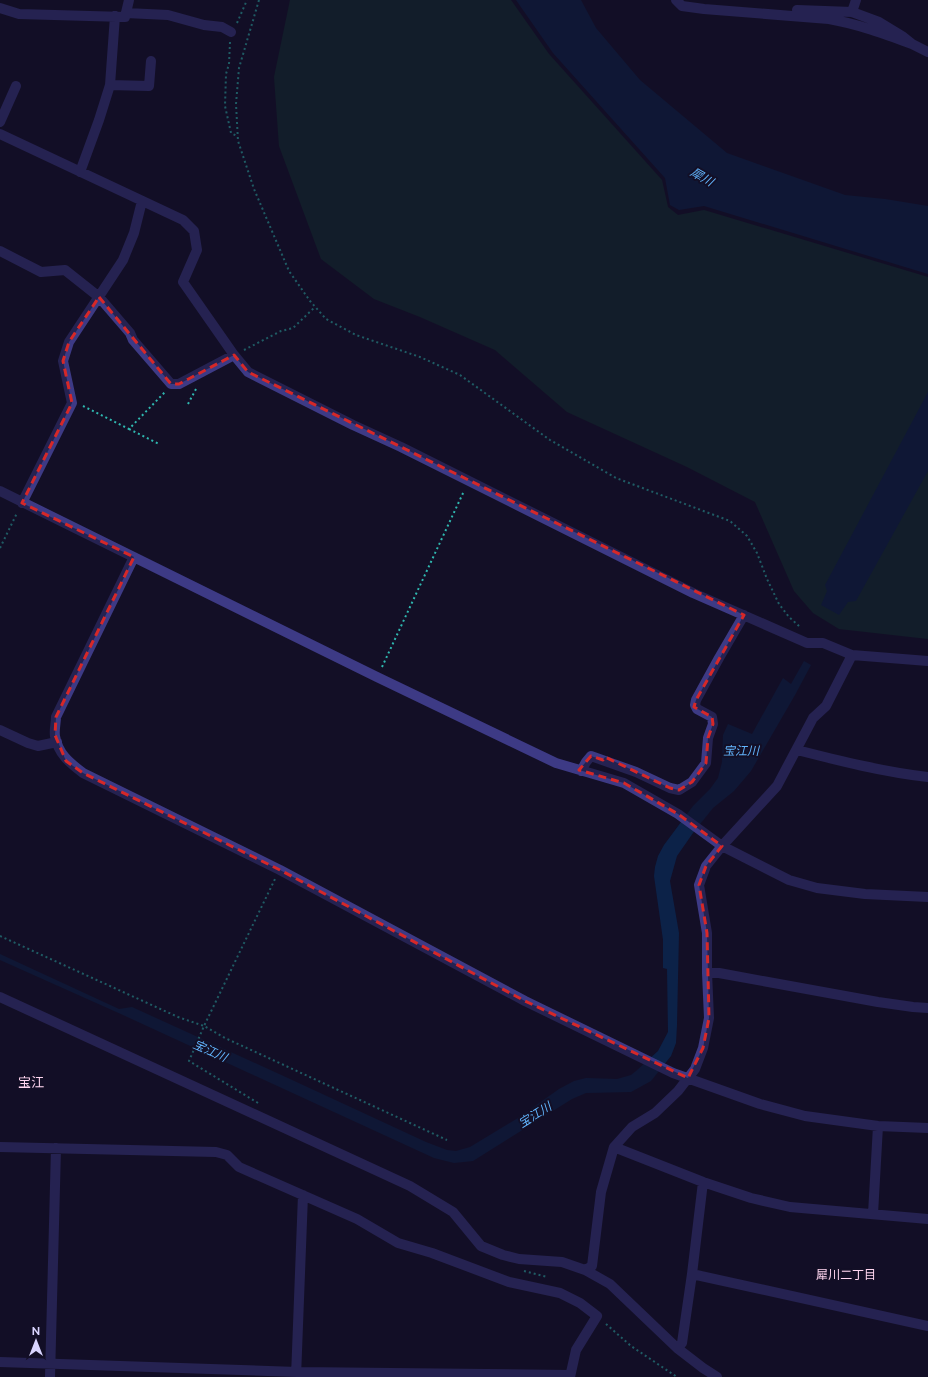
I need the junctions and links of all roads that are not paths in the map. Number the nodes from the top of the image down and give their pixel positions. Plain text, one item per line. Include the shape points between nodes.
1 (129, 0) edge
2 (676, 0) edge
3 (856, 0) edge
4 (0, 8) edge
5 (852, 12) junction
6 (126, 13) junction
7 (775, 14) junction
8 (115, 16) junction
9 (231, 36) road end
10 (912, 44) junction
11 (928, 52) edge
12 (151, 61) dead end
13 (16, 86) dead end
14 (110, 86) junction
15 (0, 122) edge
16 (0, 134) edge
17 (80, 172) junction
18 (142, 201) junction
19 (0, 251) edge
20 (99, 297) junction
21 (234, 355) junction
22 (0, 491) edge
23 (22, 502) junction
24 (134, 557) junction
25 (744, 615) junction
26 (852, 655) junction
27 (928, 661) edge
28 (0, 730) edge
29 (57, 742) junction
30 (797, 750) junction
31 (581, 771) junction
32 (928, 777) edge
33 (718, 843) junction
34 (928, 897) edge
35 (707, 973) junction
36 (0, 997) edge
37 (928, 1008) edge
38 (688, 1078) junction
39 (878, 1126) junction
40 (928, 1128) edge
41 (0, 1147) edge
42 (614, 1147) junction
43 (56, 1148) junction
44 (703, 1182) junction
45 (303, 1195) junction
46 (873, 1214) junction
47 (928, 1218) edge
48 (585, 1270) junction
49 (692, 1274) junction
50 (928, 1326) edge
51 (677, 1348) junction
52 (0, 1362) edge
53 (50, 1364) junction
54 (296, 1375) edge
55 (570, 1376) edge
56 (50, 1377) edge
57 (717, 1377) edge

1 - 6 street
2 - 7 street via 682,6
3 - 5 street
4 - 8 street via 19,14
5 - 7 street via 793,10
5 - 10 street via 879,22
6 - 8 street via 125,17
6 - 9 street via 168,14 204,25 222,27
7 - 10 street via 844,22
8 - 14 street
10 - 11 street
12 - 14 street via 149,86
13 - 15 street
14 - 17 street
16 - 17 street
17 - 18 street
18 - 20 street via 134,233 123,260
18 - 21 street via 183,220 194,231 197,250 183,282
19 - 20 street via 41,272 66,270
20 - 21 street via 171,384 179,384
20 - 23 street via 69,342 63,361 72,403
21 - 25 street via 248,372 693,593
22 - 23 street
23 - 24 street
24 - 29 street via 56,717
24 - 31 street via 556,763
25 - 26 street via 807,643 823,643
25 - 31 street via 696,700 695,705 712,717 713,724 708,738 706,763 692,782 679,790 670,788 636,772 591,756
26 - 27 street
26 - 30 street via 826,706 813,718
28 - 29 street via 38,746
29 - 38 street via 66,761 83,774 280,870 525,1001
30 - 32 street via 901,774
30 - 33 street via 777,786
31 - 33 street via 624,783 678,814
33 - 34 street via 789,880 817,888 864,894
33 - 35 street via 699,885 707,934
35 - 37 street
35 - 38 street via 709,1018 703,1048 695,1069
36 - 48 street via 410,1186 453,1212 481,1246 503,1256 562,1262
38 - 39 street via 734,1096 804,1116
38 - 42 street via 655,1113 632,1127
39 - 40 street
39 - 46 street
41 - 43 street
42 - 44 street
42 - 48 street via 602,1192 592,1266
43 - 45 street via 216,1152 227,1155 239,1167 249,1172
43 - 53 street
44 - 46 street via 751,1198 790,1207
44 - 49 street
45 - 54 street
45 - 55 street via 357,1219 398,1243 508,1282 560,1293 580,1303 597,1316 576,1350
46 - 47 street
48 - 51 street via 610,1284
49 - 50 street
49 - 51 street via 682,1343
51 - 57 street
52 - 53 street
53 - 54 street
53 - 56 street
54 - 55 street

